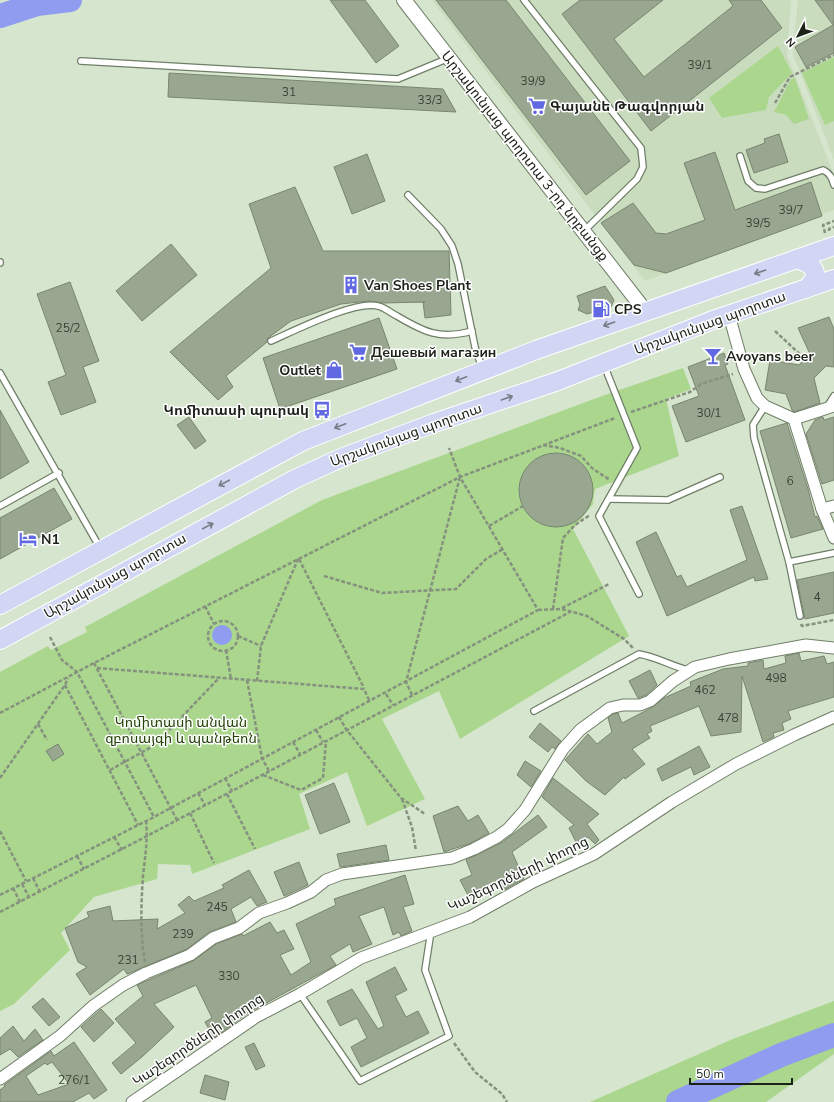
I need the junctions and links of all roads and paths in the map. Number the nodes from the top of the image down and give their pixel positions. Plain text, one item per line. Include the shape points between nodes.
1 (404, 0) edge
2 (524, 0) edge
3 (834, 55) edge
4 (449, 58) junction
5 (81, 61) dead end
6 (775, 103) dead end
7 (740, 156) dead end
8 (834, 185) edge
9 (408, 194) dead end
10 (834, 221) edge
11 (834, 227) edge
12 (829, 229) dead end
13 (584, 231) junction
14 (830, 240) edge
15 (797, 259) junction
16 (834, 279) edge
17 (806, 289) junction
18 (646, 312) junction
19 (729, 315) junction
20 (472, 331) junction
21 (775, 331) dead end
22 (271, 341) dead end
23 (804, 359) dead end
24 (603, 363) junction
25 (483, 370) junction
26 (0, 374) edge
27 (730, 375) dead end
28 (834, 396) edge
29 (766, 406) junction
30 (830, 407) edge
31 (623, 414) junction
32 (794, 419) junction
33 (543, 445) junction
34 (448, 448) dead end
35 (59, 473) junction
36 (460, 477) junction
37 (720, 477) dead end
38 (617, 485) junction
39 (610, 499) junction
40 (0, 506) edge
41 (523, 506) dead end
42 (834, 506) edge
43 (822, 509) junction
44 (592, 514) dead end
45 (489, 526) junction
46 (834, 538) edge
47 (502, 549) junction
48 (101, 550) junction
49 (834, 553) edge
50 (299, 558) junction
51 (789, 562) junction
52 (324, 576) dead end
53 (609, 584) dead end
54 (430, 590) junction
55 (639, 594) dead end
56 (0, 605) edge
57 (205, 606) junction
58 (553, 609) junction
59 (562, 609) junction
60 (538, 610) junction
61 (570, 612) junction
62 (800, 616) joint
63 (834, 620) edge
64 (214, 624) junction
65 (238, 636) junction
66 (50, 637) dead end
67 (624, 639) dead end
68 (0, 640) edge
69 (261, 646) junction
70 (834, 648) edge
71 (226, 650) junction
72 (94, 663) junction
73 (97, 668) junction
74 (689, 671) junction
75 (77, 672) junction
76 (68, 678) junction
77 (219, 678) junction
78 (231, 679) junction
79 (247, 680) junction
80 (257, 681) junction
81 (406, 682) junction
82 (65, 685) junction
83 (364, 689) junction
84 (386, 694) junction
85 (412, 695) junction
86 (370, 702) junction
87 (393, 705) junction
88 (534, 711) dead end
89 (0, 713) edge
90 (339, 717) junction
91 (834, 717) edge
92 (38, 724) junction
93 (346, 729) junction
94 (316, 730) junction
95 (47, 740) dead end
96 (326, 740) junction
97 (293, 742) junction
98 (323, 742) junction
99 (142, 753) junction
100 (300, 754) junction
101 (262, 758) junction
102 (125, 762) junction
103 (110, 770) junction
104 (269, 771) junction
105 (262, 774) junction
106 (0, 778) edge
107 (225, 778) junction
108 (232, 791) junction
109 (198, 793) junction
110 (227, 794) junction
111 (401, 798) junction
112 (205, 805) junction
113 (170, 808) junction
114 (190, 813) junction
115 (425, 814) dead end
116 (154, 817) junction
117 (177, 820) junction
118 (146, 821) junction
119 (138, 825) junction
120 (0, 831) edge
121 (148, 836) junction
122 (114, 837) junction
123 (255, 849) dead end
124 (122, 850) junction
125 (76, 856) junction
126 (214, 863) dead end
127 (417, 863) junction
128 (84, 869) junction
129 (33, 878) junction
130 (26, 881) junction
131 (22, 884) junction
132 (13, 888) junction
133 (40, 892) junction
134 (0, 895) edge
135 (29, 897) junction
136 (20, 902) junction
137 (0, 912) edge
138 (431, 931) junction
139 (146, 973) junction
140 (300, 994) junction
141 (449, 1036) junction
142 (0, 1079) edge
143 (132, 1102) edge
144 (506, 1102) edge

1 - 4 street, Արշակունյաց պողոտա 3-րդ նրբանցք
2 - 13 lane via 641,148 643,167 637,179
3 - 6 path via 790,77
4 - 5 lane via 398,78
4 - 13 street, Արշակունյաց պողոտա 3-րդ նրբանցք
7 - 8 lane via 748,181 756,188 765,188 823,170 832,177
9 - 20 lane via 441,229 452,246
10 - 14 path via 823,225
11 - 12 path
13 - 18 street, Արշակունյաց պողոտա 3-րդ նրբանցք
14 - 15 main road, Արշակունյաց պողոտա
15 - 17 main road via 812,265 815,270 815,277
15 -> 18 main road, Արշակունյաց պողոտա
16 - 17 main road, Արշակունյաց պողոտա
17 - 19 main road, Արշակունյաց պողոտա
18 -> 25 main road, Արշակունյաց պողոտա
19 - 24 main road, Արշակունյաց պողոտա
19 - 29 street via 752,389
20 - 22 lane via 445,336 414,326 378,306 347,309
20 - 25 lane via 474,347
21 - 23 path
24 - 31 lane
68 -> 24 main road, Արշակունյաց պողոտա via 295,479 341,458
25 -> 48 main road, Արշակունյաց պողոտա via 302,441
26 - 35 lane
27 - 31 path via 701,384 690,392
28 - 30 lane
29 - 32 street
29 - 51 lane via 753,425 754,438
30 - 32 street
31 - 33 path
31 - 38 lane via 637,448
32 - 43 street
33 - 36 path
33 - 38 path via 581,456 593,469
34 - 36 path
35 - 40 lane
35 - 48 lane
36 - 45 path
36 - 50 path
36 - 54 path
37 - 39 lane via 668,500
38 - 39 lane
39 - 55 lane via 599,516
41 - 45 path
42 - 43 street
43 - 46 street
44 - 58 path via 575,525 563,538
45 - 47 path
47 - 54 path via 486,560 456,589
47 - 60 path
48 - 56 main road, Արշակունյաց պողոտա
49 - 51 lane
50 - 57 path
50 - 69 path
50 - 83 path
51 - 62 lane
52 - 54 path via 382,593
53 - 59 path
54 - 81 path
57 - 64 path
57 - 72 path
58 - 59 path
58 - 60 path
59 - 61 path
60 - 81 path
61 - 67 path via 587,616
61 - 85 path
62 - 63 path via 802,626
64 - 65 path via 228,622 236,628
64 - 71 path via 209,632 210,642 216,649
65 - 69 path
65 - 71 path via 234,646
66 - 75 path via 62,660
69 - 80 path
70 - 74 street via 806,645 729,659 695,667
71 - 78 path
72 - 73 path
72 - 75 path
73 - 77 path
73 - 99 path
74 - 88 lane via 671,666 652,656 639,654
74 - 127 street via 672,681 650,700 640,705 610,708 580,730 563,749 525,810 497,837 463,854
75 - 76 path
75 - 102 path
76 - 82 path
76 - 89 path
77 - 78 path
77 - 99 path via 155,745
78 - 79 path
79 - 80 path
79 - 101 path
80 - 83 path
81 - 84 path
81 - 85 path
82 - 92 path
82 - 103 path
83 - 86 path
84 - 86 path
84 - 87 path
85 - 87 path
86 - 90 path
87 - 93 path
90 - 93 path
90 - 94 path
91 - 138 street, Կաշեգործների փողոց via 736,764 672,802 594,854 533,882 470,917
92 - 95 path
92 - 106 path
93 - 96 path
93 - 111 path
94 - 97 path
94 - 98 path
96 - 98 path
96 - 105 path via 323,778 301,790
97 - 100 path
97 - 101 path
98 - 100 path
99 - 102 path
99 - 113 path
100 - 104 path
101 - 104 path
101 - 107 path
102 - 103 path
102 - 116 path
103 - 119 path
104 - 105 path
105 - 108 path
107 - 108 path
107 - 109 path
108 - 110 path
109 - 112 path
109 - 113 path
110 - 112 path
110 - 123 path
111 - 115 path
111 - 127 path via 412,827
112 - 114 path
113 - 116 path
113 - 117 path
114 - 117 path
114 - 126 path
116 - 118 path
117 - 121 path
118 - 119 path
118 - 121 path
119 - 122 path
120 - 130 path
121 - 124 path
121 - 139 path via 140,939
122 - 124 path
122 - 125 path
124 - 128 path
125 - 128 path
125 - 129 path
127 - 139 street via 342,874 326,880 311,892 259,913 239,928 213,938 190,956
128 - 133 path
129 - 130 path
129 - 133 path
130 - 131 path
131 - 132 path
131 - 135 path
132 - 134 path
132 - 136 path
133 - 135 path
135 - 136 path
136 - 137 path
138 - 140 street, Կաշեգործների փողոց via 361,958
138 - 141 lane via 425,970
139 - 142 street via 93,1006 60,1036
140 - 141 lane via 360,1081
140 - 143 street, Կաշեգործների փողոց via 256,1016
141 - 144 path via 475,1072 502,1094

